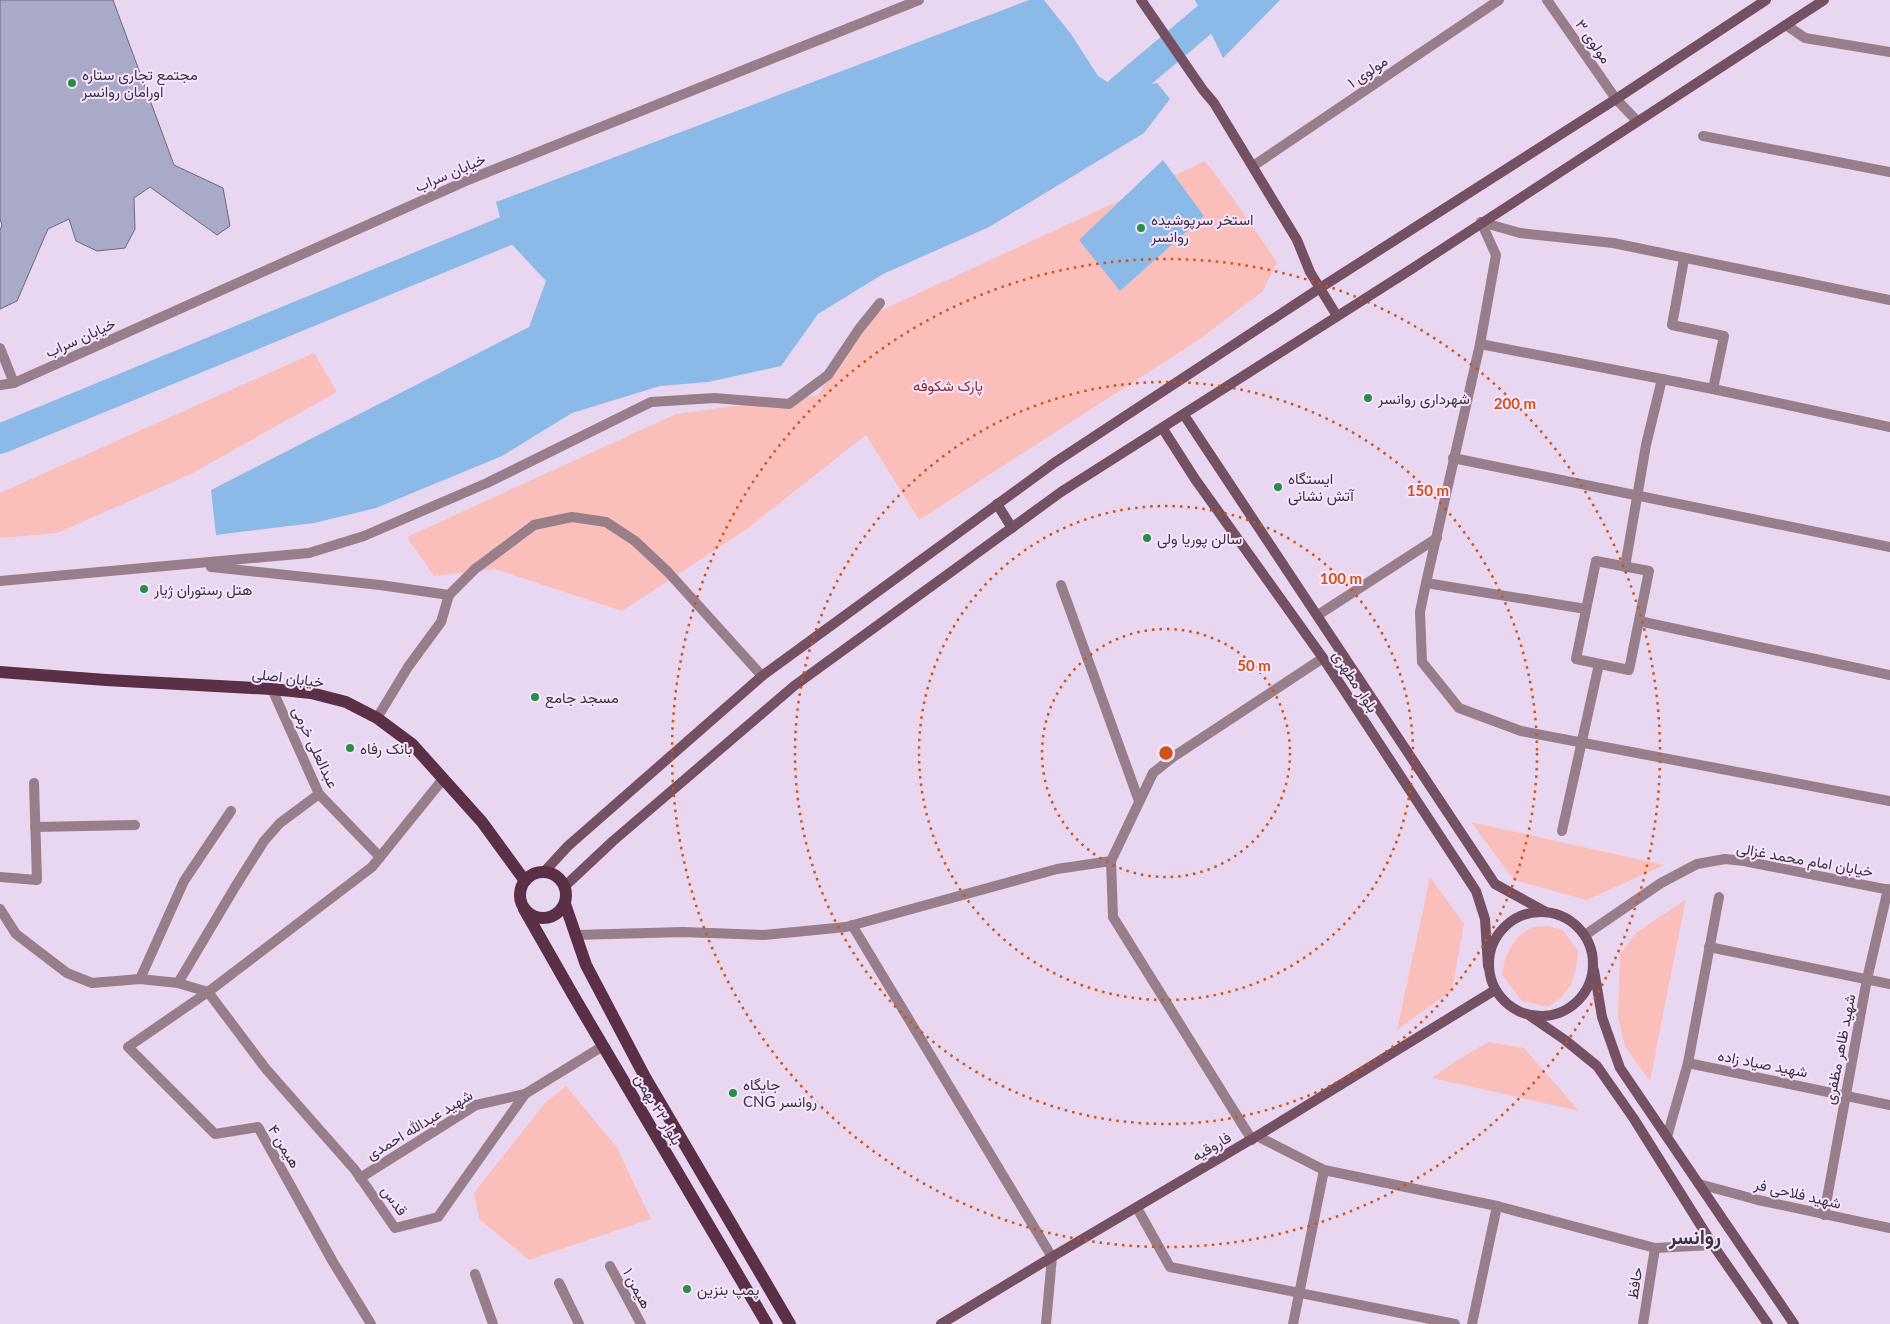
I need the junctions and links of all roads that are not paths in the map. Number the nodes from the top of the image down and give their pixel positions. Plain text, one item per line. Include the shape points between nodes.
1 (918, 0) edge
2 (1141, 0) edge
3 (1499, 0) edge
4 (1547, 0) edge
5 (1766, 0) edge
6 (1824, 0) edge
7 (1786, 25) junction
8 (1890, 52) edge
9 (1616, 100) junction
10 (1637, 120) junction
11 (1703, 136) dead end
12 (1252, 166) junction
13 (1890, 172) edge
14 (1481, 222) junction
15 (1684, 259) junction
16 (1320, 288) junction
17 (1890, 300) edge
18 (880, 303) dead end
19 (1338, 316) junction
20 (1480, 344) junction
21 (0, 348) edge
22 (1662, 379) junction
23 (14, 383) junction
24 (0, 385) edge
25 (1713, 389) junction
26 (1184, 415) junction
27 (1890, 427) edge
28 (1163, 428) junction
29 (1453, 458) junction
30 (1637, 495) junction
31 (997, 504) junction
32 (1012, 528) junction
33 (1437, 538) junction
34 (1890, 547) edge
35 (190, 565) junction
36 (1625, 567) junction
37 (0, 581) edge
38 (1426, 582) junction
39 (1061, 585) dead end
40 (449, 594) junction
41 (1586, 609) junction
42 (1318, 615) junction
43 (1639, 621) junction
44 (1323, 658) junction
45 (1599, 664) junction
46 (0, 672) edge
47 (1890, 675) edge
48 (762, 676) junction
49 (272, 689) junction
50 (377, 718) junction
51 (1582, 743) junction
52 (443, 779) junction
53 (34, 783) dead end
54 (319, 794) junction
55 (1139, 801) junction
56 (1890, 801) edge
57 (231, 811) dead end
58 (135, 825) dead end
59 (35, 827) junction
60 (1562, 831) dead end
61 (380, 857) junction
62 (1111, 861) junction
63 (544, 872) junction
64 (0, 877) edge
65 (525, 881) junction
66 (564, 887) junction
67 (1889, 887) edge
68 (1719, 898) dead end
69 (564, 904) junction
70 (524, 909) junction
71 (0, 910) edge
72 (1544, 911) junction
73 (852, 926) junction
74 (575, 935) junction
75 (1585, 935) junction
76 (1709, 947) junction
77 (1488, 966) junction
78 (1594, 970) junction
79 (140, 979) junction
80 (1867, 979) junction
81 (178, 983) junction
82 (1890, 984) edge
83 (1495, 990) junction
84 (208, 992) junction
85 (1530, 1016) junction
86 (603, 1046) junction
87 (1688, 1064) junction
88 (525, 1094) junction
89 (1845, 1095) junction
90 (1890, 1105) edge
91 (1667, 1136) junction
92 (1254, 1138) junction
93 (1324, 1170) junction
94 (360, 1178) junction
95 (1700, 1184) junction
96 (1497, 1206) junction
97 (1137, 1208) junction
98 (1824, 1215) junction
99 (1890, 1228) edge
100 (1713, 1245) junction
101 (1655, 1248) junction
102 (1052, 1257) junction
103 (610, 1266) dead end
104 (475, 1274) dead end
105 (559, 1283) dead end
106 (1300, 1293) junction
107 (371, 1324) edge
108 (493, 1324) edge
109 (579, 1324) edge
110 (641, 1324) edge
111 (767, 1324) edge
112 (790, 1324) edge
113 (941, 1324) edge
114 (1046, 1324) edge
115 (1293, 1324) edge
116 (1455, 1324) edge
117 (1472, 1324) edge
118 (1643, 1324) edge
119 (1768, 1324) edge
120 (1794, 1324) edge

1 - 23 street, خیابان سراب via 468,180
2 - 12 main road via 1214,103
3 - 12 street, مولوی ۱
4 - 9 street, مولوی ۳
5 - 9 main road
6 - 7 main road
7 - 8 street via 1804,38
7 - 10 main road
9 - 10 street, مولوی ۳
9 - 16 main road
10 - 14 main road
11 - 13 street
12 - 16 main road via 1297,240
14 - 15 street via 1520,233 1613,243
14 - 19 main road
14 - 20 street via 1496,255
15 - 17 street
15 - 25 street via 1672,326 1724,336
16 - 19 main road
16 - 31 main road
18 - 35 street via 828,375 789,404 714,398 651,402 487,483 364,536 309,553
19 - 26 main road
20 - 22 street
20 - 29 street
21 - 23 street
22 - 25 street
22 - 30 street
23 - 24 street, خیابان سراب
25 - 27 street
26 - 28 main road
26 - 42 main road, بلوار مطهری
28 - 32 main road via 1061,492
28 - 44 main road, بلوار مطهری via 1195,479
29 - 30 street
29 - 33 street
30 - 34 street
30 - 36 street
31 - 32 main road
31 - 48 main road
32 - 66 main road via 794,686
33 - 38 street
33 - 42 street
35 - 37 street
35 - 40 street
36 - 41 street via 1596,561
36 - 43 street via 1649,572
38 - 41 street
38 - 51 street via 1420,612 1422,662 1459,708 1521,731
39 - 55 street
40 - 48 street via 475,569 534,525 572,517 606,522 635,541 668,572
40 - 50 street via 441,622
41 - 45 street via 1576,659
42 - 72 main road, بلوار مطهری via 1495,884
43 - 45 street via 1629,670
43 - 47 street
44 - 55 street via 1167,762 1154,773
44 - 77 main road, بلوار مطهری via 1476,891 1485,919
45 - 51 street
46 - 49 main road, خیابان اصلی
48 - 63 main road via 568,846
49 - 50 main road, خیابان اصلی via 311,693 346,702
49 - 54 street, عبدالعلی خرمی
50 - 52 main road, خیابان اصلی via 412,744
51 - 56 street
51 - 60 street
52 - 61 street
52 - 65 main road, خیابان اصلی via 482,822
53 - 59 street
54 - 61 street, عبدالعلی خرمی
54 - 81 street via 280,823 264,841
55 - 62 street
57 - 79 street via 184,881
58 - 59 street
59 - 64 street via 37,880
61 - 84 street via 372,867
62 - 73 street via 1057,869
62 - 92 street via 1113,917
63 - 65 main road
63 - 66 main road via 556,876
65 - 70 main road via 520,895
66 - 69 main road
67 - 75 street, خیابان امام محمد غزالی via 1725,859 1698,864 1660,883
67 - 80 street, شهید ظاهر مظفری
68 - 76 street
69 - 70 main road via 556,914 543,918
69 - 74 main road, بلوار ۲۲ بهمن
70 - 86 main road, بلوار ۲۲ بهمن
71 - 79 street via 16,934 67,972 92,984
72 - 75 main road via 1568,918
72 - 77 main road via 1522,914 1504,926 1491,944
73 - 74 street via 764,935 683,932
73 - 102 street
74 - 112 main road, بلوار ۲۲ بهمن via 586,965 645,1077
75 - 78 main road via 1593,952
76 - 80 street
76 - 87 street
77 - 83 main road
78 - 85 main road via 1589,987 1579,1002 1565,1012 1548,1017
78 - 91 main road via 1602,1017 1620,1068
79 - 81 street
80 - 82 street
80 - 89 street, شهید ظاهر مظفری
81 - 84 street
83 - 85 main road via 1510,1007
83 - 92 main road, فاروقیه
84 - 94 street, قدس via 266,1069
84 - 107 street, هیمن ۴ via 128,1047 215,1134 258,1127
85 - 100 main road via 1597,1066
86 - 88 street, قدس
86 - 111 main road, بلوار ۲۲ بهمن
87 - 89 street, شهید صیاد زاده
87 - 91 street
88 - 94 street, شهید عبدالله احمدی via 476,1105
88 - 94 street, قدس via 438,1217 395,1228
89 - 90 street, شهید صیاد زاده
89 - 98 street, شهید ظاهر مظفری
91 - 95 main road
92 - 93 street
92 - 97 main road, فاروقیه
93 - 96 street
93 - 106 street
95 - 98 street, شهید فلاحی فر
95 - 120 main road
96 - 101 street
96 - 117 street
97 - 102 main road, فاروقیه
97 - 106 street via 1170,1267
98 - 99 street, شهید فلاحی فر
100 - 101 street
100 - 119 main road
101 - 118 street, حافظ
102 - 113 main road, فاروقیه
102 - 114 street
103 - 110 street, هیمن ۱
104 - 108 street
105 - 109 street
106 - 115 street
106 - 116 street

